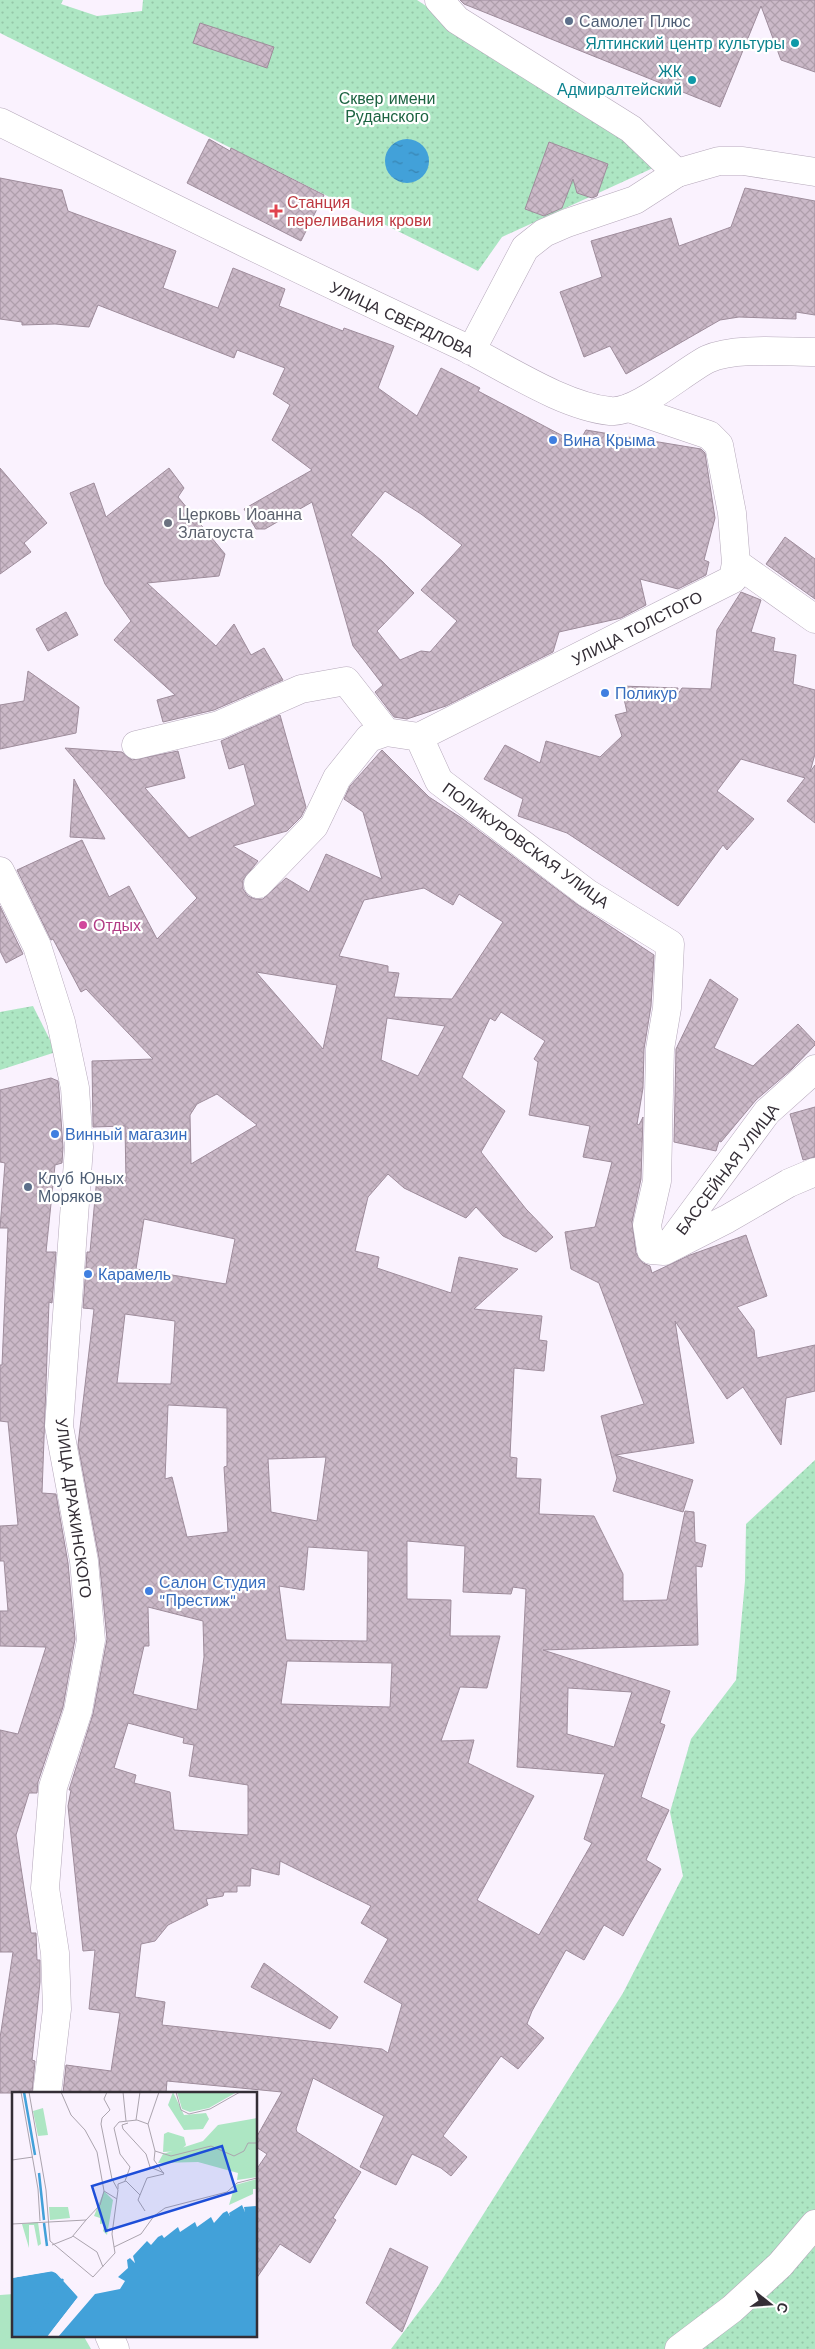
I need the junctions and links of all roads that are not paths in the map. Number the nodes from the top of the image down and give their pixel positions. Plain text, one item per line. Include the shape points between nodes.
1 (439, 0) edge
2 (0, 122) edge
3 (815, 172) edge
4 (677, 173) junction
5 (471, 350) junction
6 (815, 352) edge
7 (630, 408) junction
8 (736, 563) junction
9 (815, 619) edge
10 (386, 732) junction
11 (419, 737) junction
12 (136, 745) dead end
13 (0, 871) edge
14 (258, 884) dead end
15 (815, 1069) edge
16 (815, 1172) edge
17 (664, 1251) junction
18 (47, 2092) edge
19 (815, 2224) edge
20 (110, 2336) edge
21 (115, 2349) edge
22 (679, 2349) edge

1 - 4 street via 457,20 631,129
2 - 5 street, УЛИЦА СВЕРДЛОВА via 300,271
3 - 4 street via 743,161 719,162
4 - 5 street via 635,200 544,233 525,248
5 - 7 street, УЛИЦА СВЕРДЛОВА via 572,401 611,411
6 - 7 street, УЛИЦА СВЕРДЛОВА via 749,351 709,358
7 - 8 street via 709,435 719,445 732,513
8 - 9 street
8 - 11 street, УЛИЦА ТОЛСТОГО via 733,580
10 - 11 street
10 - 12 street via 346,682 301,689 219,726
10 - 14 street via 369,738 337,778 314,826
11 - 17 street, ПОЛИКУРОВСКАЯ УЛИЦА via 439,781 587,893 670,944 667,1008 660,1049 657,1181 647,1225 651,1250
13 - 18 street, УЛИЦА ДРАЖИНСКОГО via 38,946 59,1014 75,1088 79,1147 59,1426 84,1560 91,1640 78,1711 53,1786 45,1888 55,1953 56,2009
15 - 17 street, БАССЕЙНАЯ УЛИЦА via 767,1112
16 - 17 street
19 - 22 street via 780,2265 732,2309
20 - 21 street

